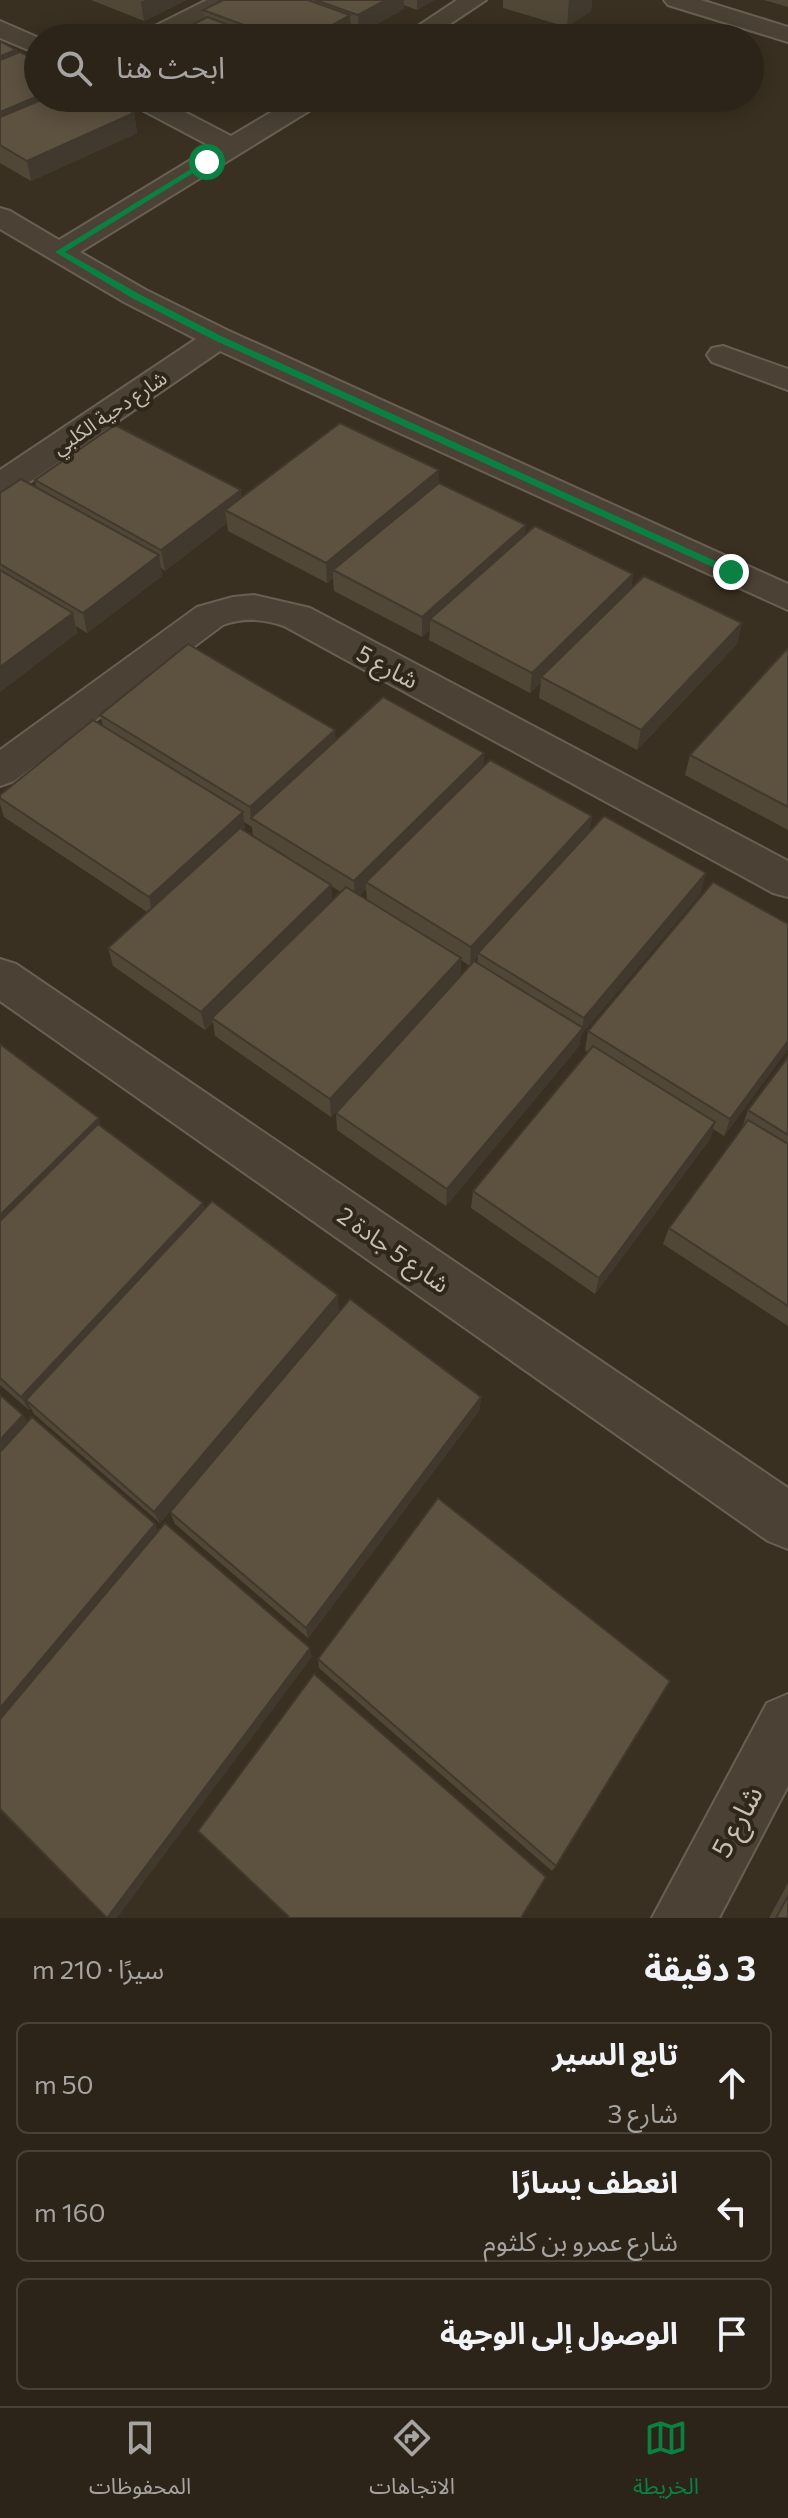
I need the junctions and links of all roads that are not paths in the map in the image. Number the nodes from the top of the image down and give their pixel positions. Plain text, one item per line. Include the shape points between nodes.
1 (225, 0) edge
2 (474, 0) edge
3 (676, 0) edge
4 (178, 24) edge
5 (435, 24) edge
6 (753, 24) edge
7 (0, 28) edge
8 (764, 28) edge
9 (788, 35) edge
10 (24, 40) edge
11 (165, 112) edge
12 (290, 112) edge
13 (232, 147) junction
14 (0, 217) edge
15 (59, 252) junction
16 (218, 338) junction
17 (723, 355) dead end
18 (788, 380) edge
19 (0, 486) edge
20 (788, 598) edge
21 (0, 771) edge
22 (788, 881) edge
23 (0, 977) edge
24 (788, 1521) edge
25 (788, 1724) edge
26 (684, 1918) edge

1 - 4 street
2 - 5 street
3 - 6 street
7 - 10 street
8 - 9 street
11 - 13 street
12 - 13 street
13 - 15 street
14 - 15 street
15 - 16 street
16 - 19 street, شارع دحية الكلبي
16 - 20 street
17 - 18 street
21 - 22 street, شارع 5 via 210,616 253,605 297,617
23 - 24 street, شارع 5 جادة 2
25 - 26 street, شارع 5

